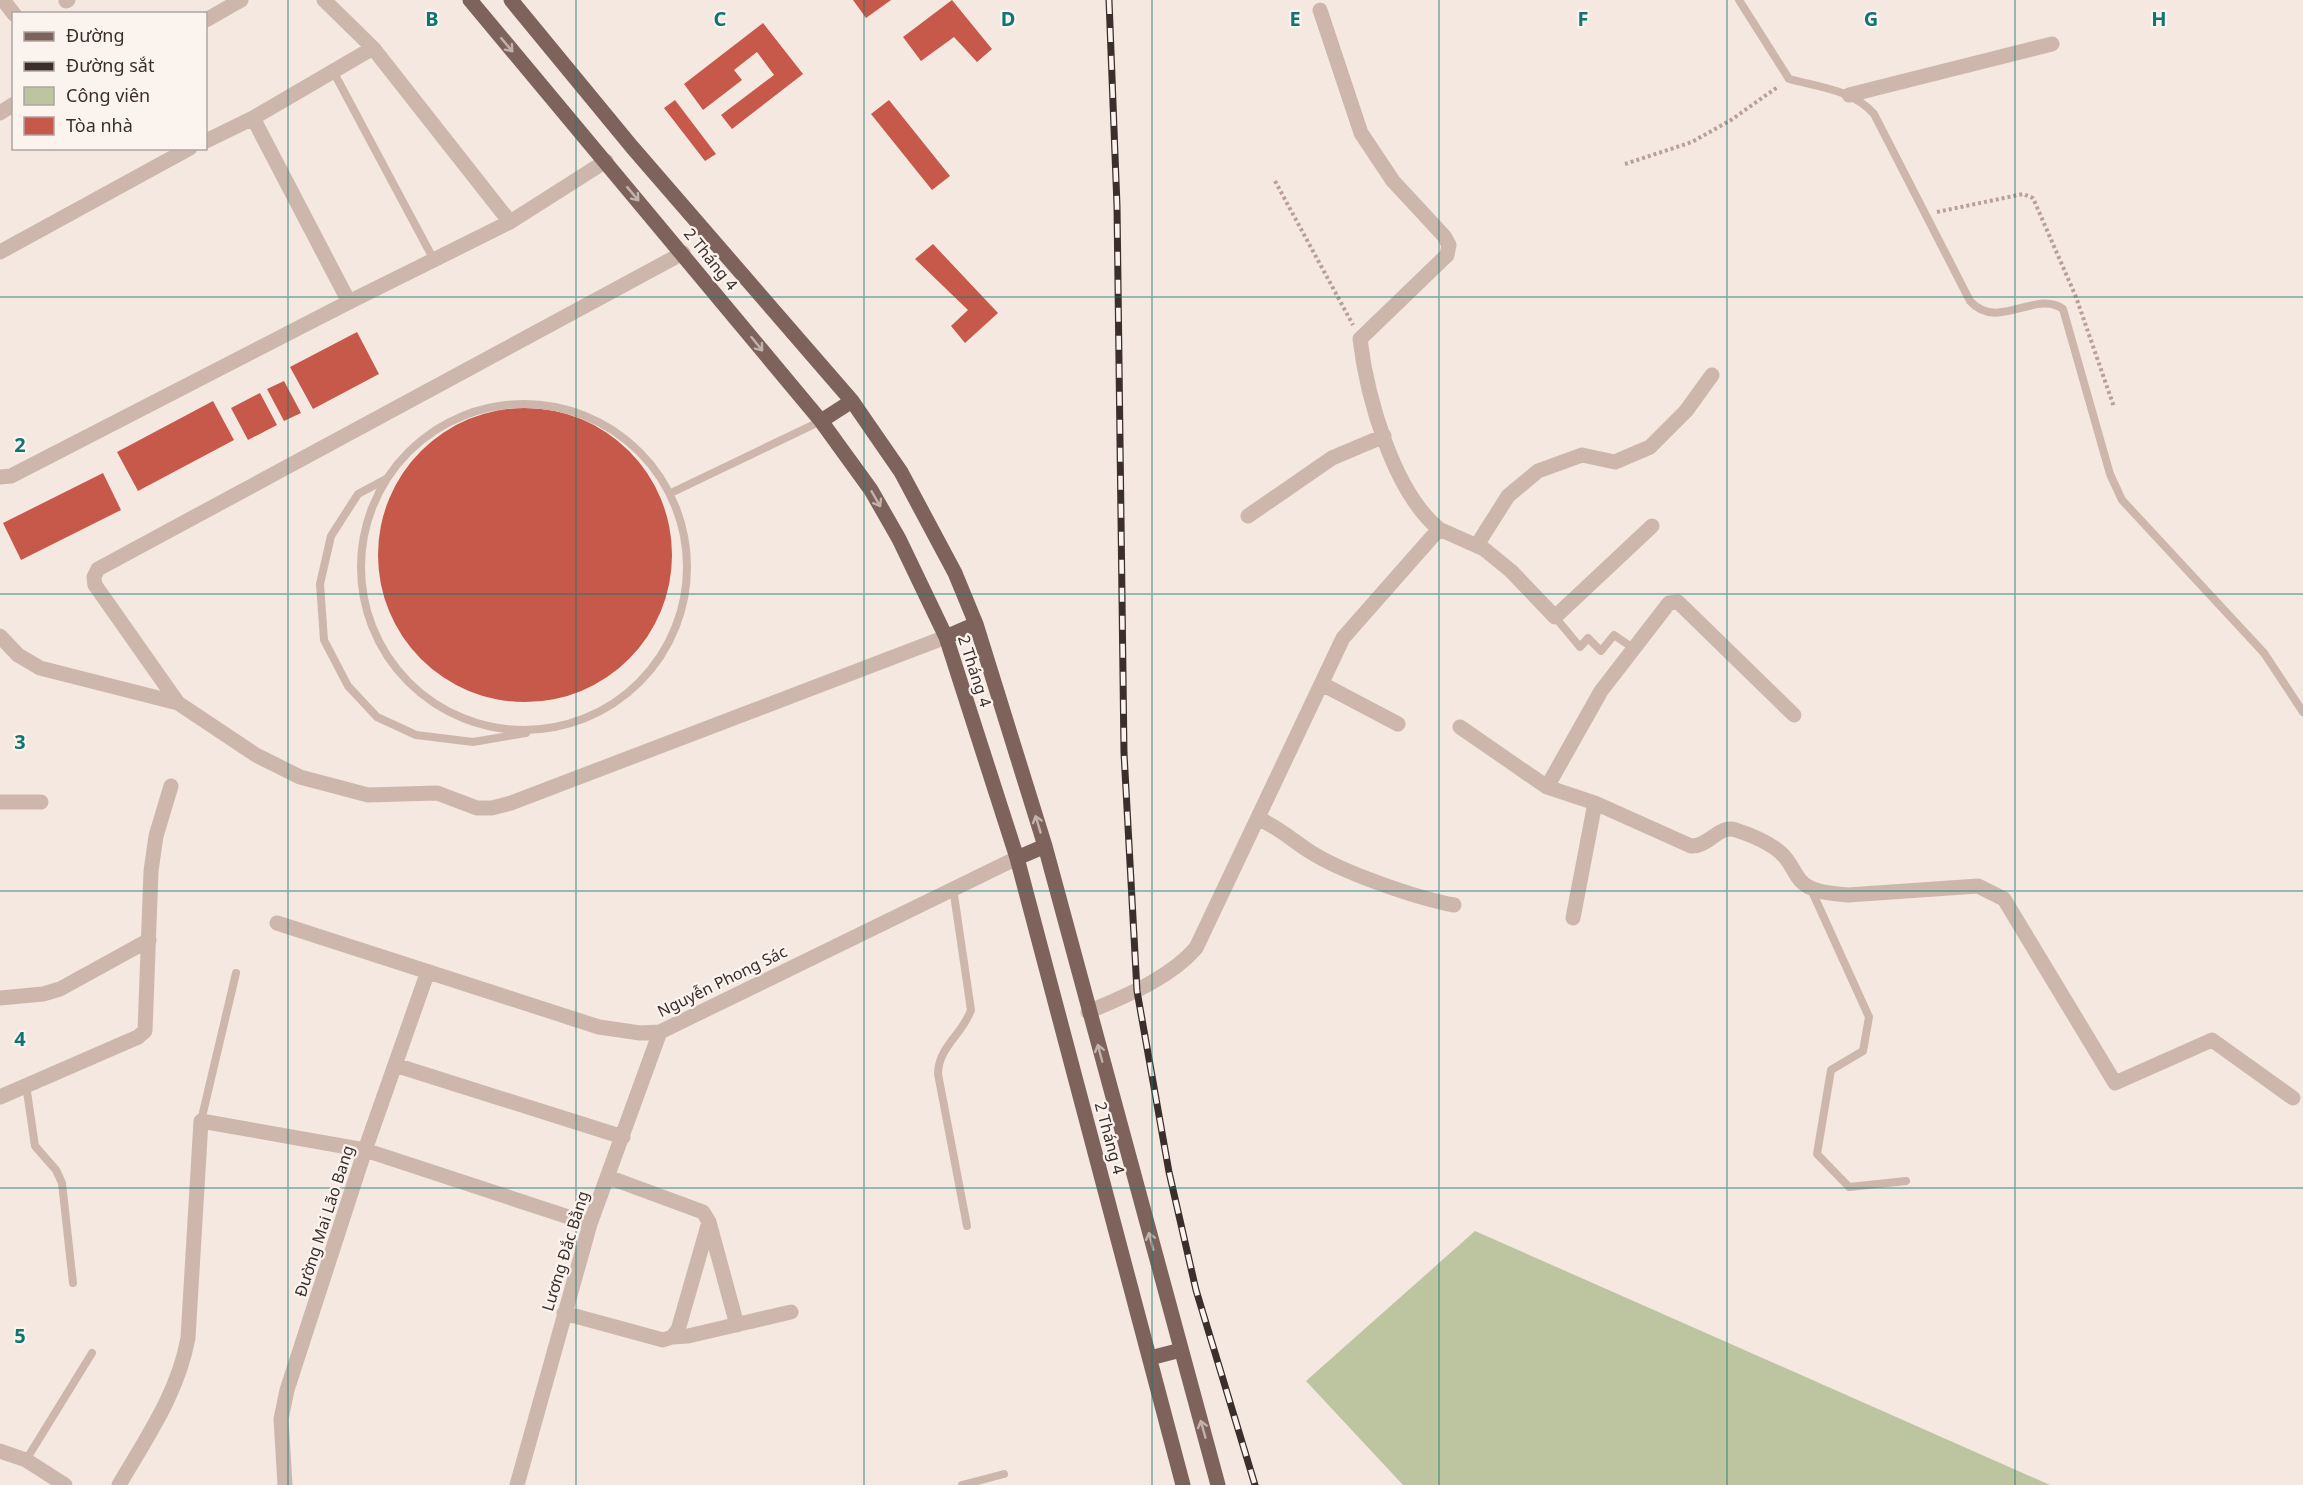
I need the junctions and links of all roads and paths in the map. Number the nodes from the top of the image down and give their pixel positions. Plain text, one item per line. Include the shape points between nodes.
1 (3, 0) edge
2 (241, 0) edge
3 (324, 0) edge
4 (470, 0) edge
5 (512, 0) edge
6 (1739, 0) edge
7 (1320, 10) dead end
8 (12, 12) edge
9 (207, 19) edge
10 (2052, 44) dead end
11 (373, 48) junction
12 (333, 71) junction
13 (1789, 79) junction
14 (1849, 95) junction
15 (253, 118) junction
16 (207, 141) edge
17 (186, 150) edge
18 (606, 161) junction
19 (1625, 164) dead end
20 (1275, 181) dead end
21 (1925, 214) junction
22 (510, 222) junction
23 (0, 252) edge
24 (683, 253) junction
25 (434, 260) junction
26 (349, 302) junction
27 (1360, 339) junction
28 (1712, 375) dead end
29 (852, 401) junction
30 (2114, 407) dead end
31 (821, 421) junction
32 (1384, 436) junction
33 (0, 477) edge
34 (386, 479) junction
35 (673, 492) junction
36 (1248, 516) dead end
37 (1652, 526) dead end
38 (1439, 529) junction
39 (1477, 545) junction
40 (1555, 617) junction
41 (976, 624) junction
42 (0, 636) edge
43 (946, 637) junction
44 (1634, 648) junction
45 (1322, 684) junction
46 (178, 703) junction
47 (2303, 712) edge
48 (1794, 715) dead end
49 (1398, 724) dead end
50 (558, 727) junction
51 (1460, 727) dead end
52 (171, 786) dead end
53 (1547, 787) junction
54 (0, 802) edge
55 (41, 802) dead end
56 (1595, 802) junction
57 (1258, 819) junction
58 (1045, 846) junction
59 (1017, 858) junction
60 (1810, 887) junction
61 (953, 888) junction
62 (1454, 904) dead end
63 (1573, 918) dead end
64 (277, 923) dead end
65 (149, 940) junction
66 (236, 973) dead end
67 (428, 974) junction
68 (0, 998) edge
69 (1088, 1012) junction
70 (660, 1032) junction
71 (395, 1065) junction
72 (26, 1085) junction
73 (0, 1096) edge
74 (2293, 1098) dead end
75 (201, 1121) junction
76 (623, 1137) junction
77 (365, 1150) junction
78 (608, 1177) junction
79 (1906, 1181) dead end
80 (710, 1222) junction
81 (590, 1224) junction
82 (967, 1226) dead end
83 (73, 1283) dead end
84 (791, 1312) dead end
85 (564, 1313) junction
86 (737, 1324) junction
87 (672, 1337) junction
88 (1181, 1350) junction
89 (92, 1353) dead end
90 (1150, 1358) junction
91 (0, 1451) edge
92 (26, 1460) junction
93 (1004, 1474) dead end
94 (65, 1485) edge
95 (119, 1485) edge
96 (285, 1485) edge
97 (517, 1485) edge
98 (962, 1485) edge
99 (1184, 1485) edge
100 (1218, 1485) edge

1 - 8 street
2 - 9 street
3 - 11 street
4 -> 18 main road, 2 Tháng 4
5 - 29 main road, 2 Tháng 4 via 640,156
6 - 13 lane
7 - 27 street via 1361,133 1393,181 1449,245 1447,255
10 - 14 street
11 - 12 street
11 - 22 street
12 - 15 street
12 - 25 lane
13 - 14 lane
13 - 19 path via 1711,132 1670,151
14 - 21 lane via 1864,102 1874,114
15 - 16 street
15 - 26 street
17 - 23 street
18 - 22 street
18 -> 24 main road, 2 Tháng 4
20 - 27 path
21 - 30 path via 2023,194 2033,198 2076,297
21 - 47 lane via 1978,310 1989,314 2049,304 2063,309 2110,474 2122,500 2264,653
22 - 25 street
24 -> 31 main road, 2 Tháng 4
24 - 46 street via 98,569 95,585
25 - 26 street
26 - 33 street via 11,476
27 - 32 street
28 - 39 street via 1686,411 1650,447 1615,462 1582,455 1538,471 1508,496
29 - 31 main road
29 - 41 main road, 2 Tháng 4 via 901,472 955,573
31 - 35 lane
31 -> 43 main road, 2 Tháng 4 via 871,490
32 - 36 street via 1332,458
32 - 38 street via 1415,505
34 - 35 lane via 424,437 461,416 517,404 574,411 625,437
34 - 50 lane via 364,531 361,588 372,629 402,677 447,712 501,729
34 - 50 lane via 358,494 331,536 320,584 324,640 348,686 377,717 416,735 473,742
35 - 50 lane via 689,557 682,613 657,664 616,703
37 - 40 street
38 - 39 street
38 - 45 street via 1343,639
39 - 40 street via 1497,559
40 - 44 lane via 1580,647 1588,638 1601,651 1614,634
41 - 43 main road
58 -> 41 main road, 2 Tháng 4
42 - 46 street via 18,655 40,668
43 - 46 street via 492,808 477,808 437,793 368,795 300,777 256,755
43 - 59 main road, 2 Tháng 4
44 - 48 street via 1669,603 1678,602
44 - 53 street via 1601,692
45 - 49 street
45 - 57 street
51 - 53 street
52 - 65 street via 156,836 151,871
53 - 56 street
54 - 55 street
56 - 60 street via 1691,846 1702,845 1722,831 1734,829 1780,852
56 - 63 street
57 - 62 street via 1327,860 1406,893
57 - 69 street via 1189,956 1137,991
58 - 59 main road
58 - 69 main road, 2 Tháng 4
59 - 61 street, Nguyễn Phong Sác
59 - 90 main road, 2 Tháng 4
60 - 74 street via 1848,894 1978,886 2004,899 2115,1083 2212,1040
60 - 79 lane via 1869,1017 1863,1051 1830,1070 1817,1154 1849,1187
61 - 70 street, Nguyễn Phong Sác
61 - 82 lane via 971,1010 943,1052 938,1074
64 - 67 street, Nguyễn Phong Sác
65 - 68 street via 60,989
65 - 72 street via 145,1031
66 - 75 lane
67 - 70 street, Nguyễn Phong Sác via 599,1026
67 - 71 street, Đường Mai Lão Bang
88 -> 69 main road, 2 Tháng 4
70 - 76 street, Lương Đắc Bằng
71 - 76 street
71 - 77 street, Đường Mai Lão Bang
72 - 73 street
72 - 83 lane via 35,1146 62,1183
75 - 77 street
75 - 95 street via 184,1362 172,1393
76 - 78 street, Lương Đắc Bằng
77 - 81 street
77 - 96 street, Đường Mai Lão Bang via 287,1390 281,1419
78 - 80 street via 693,1206
78 - 81 street, Lương Đắc Bằng
80 - 86 street
80 - 87 street via 678,1330
81 - 85 street, Lương Đắc Bằng
84 - 86 street
85 - 87 street via 663,1340
85 - 97 street, Lương Đắc Bằng
86 - 87 street
88 - 90 main road
100 -> 88 main road, 2 Tháng 4
89 - 92 lane
90 - 99 main road, 2 Tháng 4
91 - 92 street
92 - 94 street
93 - 98 lane

